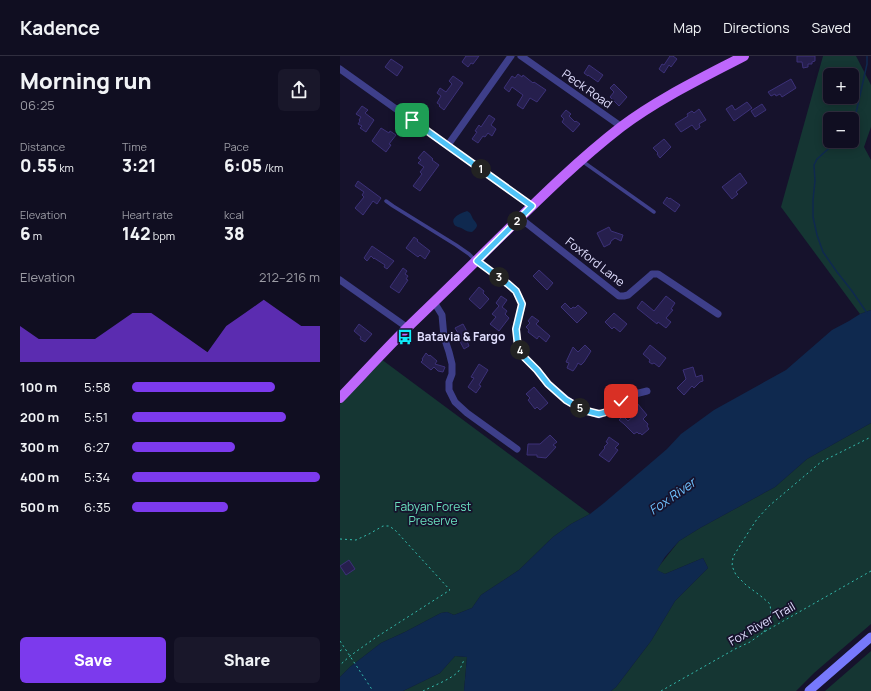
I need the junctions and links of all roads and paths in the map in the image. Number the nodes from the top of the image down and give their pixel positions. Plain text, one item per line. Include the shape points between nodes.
1 (511, 56) edge
2 (521, 56) edge
3 (744, 56) edge
4 (340, 69) edge
5 (622, 127) junction
6 (448, 145) junction
7 (581, 160) junction
8 (386, 201) dead end
9 (532, 206) junction
10 (654, 212) dead end
11 (520, 218) junction
12 (477, 261) junction
13 (340, 280) edge
14 (434, 302) junction
15 (718, 314) dead end
16 (408, 328) junction
17 (647, 391) dead end
18 (340, 398) edge
19 (871, 437) edge
20 (516, 449) dead end
21 (340, 539) edge
22 (871, 571) edge
23 (764, 632) junction
24 (871, 637) edge
25 (340, 641) edge
26 (340, 646) edge
27 (344, 648) junction
28 (341, 650) edge
29 (350, 656) junction
30 (464, 660) dead end
31 (340, 665) edge
32 (373, 691) edge
33 (423, 691) edge
34 (661, 691) edge
35 (809, 691) edge

1 - 6 street
2 - 5 street, Peck Road
3 - 5 main road via 680,90
4 - 6 street
5 - 7 main road
6 - 9 street
7 - 9 main road
7 - 10 lane
8 - 12 lane
9 - 11 main road
11 - 12 main road
11 - 15 street, Foxford Lane via 619,296 628,295 652,274 658,274
12 - 14 main road
12 - 17 street via 516,291 522,304 516,329 518,347 548,384 566,400 583,410 599,414 610,411 621,401 635,394
13 - 16 street
14 - 16 main road
14 - 20 street via 442,315 444,337 452,364 449,390 455,402
16 - 18 main road
19 - 23 path via 821,462 769,506 757,519 733,557 732,566 736,575 770,604 771,613
21 - 29 path via 356,540 384,526 390,526 450,590
22 - 23 path, Fox River Trail
23 - 34 path, Fox River Trail
24 - 35 main road
25 - 27 path
26 - 28 path
27 - 28 path
27 - 29 path
29 - 31 path
29 - 32 path
30 - 33 path via 458,672 452,677

